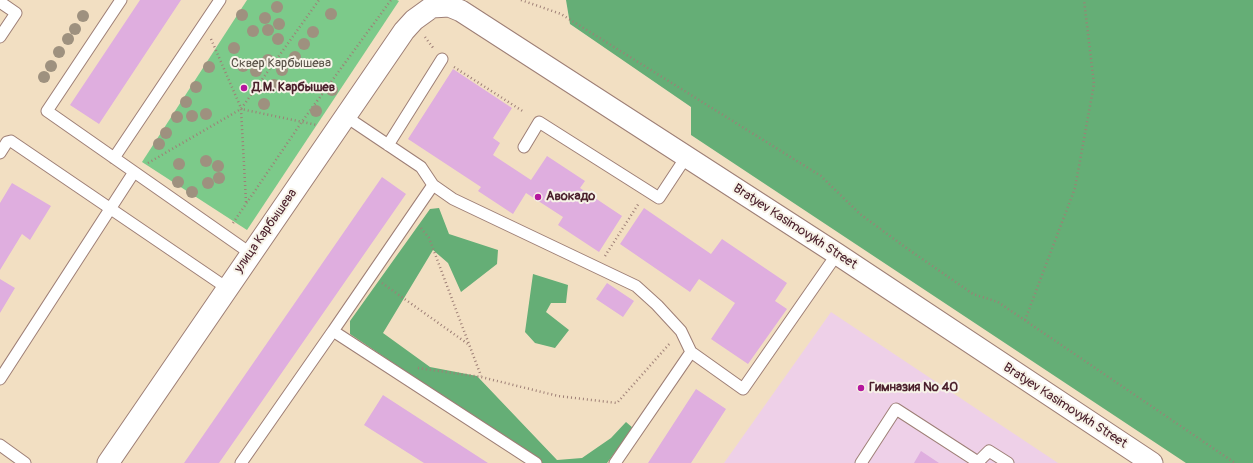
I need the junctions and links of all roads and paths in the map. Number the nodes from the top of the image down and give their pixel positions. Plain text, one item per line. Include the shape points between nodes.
1 (121, 0) edge
2 (220, 0) edge
3 (319, 0) edge
4 (391, 0) edge
5 (521, 0) edge
6 (1084, 0) edge
7 (0, 2) edge
8 (439, 3) edge
9 (204, 23) junction
10 (424, 34) dead end
11 (0, 37) edge
12 (442, 60) junction
13 (241, 109) junction
14 (524, 112) dead end
15 (301, 122) junction
16 (341, 122) junction
17 (3, 142) edge
18 (388, 145) junction
19 (524, 147) dead end
20 (0, 154) edge
21 (686, 157) junction
22 (114, 158) junction
23 (134, 172) junction
24 (433, 185) junction
25 (646, 190) junction
26 (246, 203) junction
27 (110, 208) junction
28 (411, 216) junction
29 (225, 235) junction
30 (250, 253) junction
31 (837, 254) junction
32 (597, 268) junction
33 (370, 275) junction
34 (227, 288) junction
35 (1025, 320) junction
36 (333, 330) junction
37 (681, 331) junction
38 (469, 345) junction
39 (691, 352) junction
40 (412, 367) dead end
41 (481, 377) junction
42 (0, 380) edge
43 (0, 445) edge
44 (1147, 462) edge
45 (25, 463) edge
46 (108, 463) edge
47 (241, 463) edge
48 (536, 463) edge
49 (615, 463) edge
50 (861, 463) edge
51 (1008, 463) edge
52 (1235, 463) edge

1 - 22 lane via 47,111
2 - 9 lane
3 - 13 path
4 - 15 path
5 - 35 path via 561,14 821,176 860,214 898,242 973,294 998,302
6 - 35 path via 1094,84 1077,181
7 - 11 lane via 16,13
8 - 16 street, улица Карбышева via 414,20 404,31
8 - 21 street, Bratyev Kasimovykh Street via 461,11
9 - 13 path
9 - 22 lane
10 - 12 path
12 - 14 path
12 - 18 lane
13 - 15 path
13 - 23 path
13 - 26 path
15 - 16 path
15 - 26 path
16 - 18 lane
16 - 30 street, улица Карбышева
17 - 20 lane
17 - 27 lane via 11,141
18 - 24 lane via 421,167
19 - 25 lane via 539,122
21 - 25 lane via 659,198
21 - 31 street, Bratyev Kasimovykh Street
22 - 23 lane
23 - 27 lane
23 - 29 lane
24 - 28 lane
24 - 32 lane via 452,199
25 - 32 path
26 - 29 path
27 - 34 lane
27 - 42 lane
28 - 33 lane
28 - 38 path via 429,238
29 - 30 lane
30 - 34 street, улица Карбышева
31 - 39 lane via 743,389
31 - 44 street, Bratyev Kasimovykh Street
32 - 37 lane via 636,286
33 - 36 lane
33 - 38 path
34 - 46 street, улица Карбышева
35 - 52 path
36 - 47 lane
36 - 48 lane
37 - 39 lane
37 - 41 path via 617,402 558,396
38 - 41 path
39 - 49 lane
40 - 41 path
43 - 45 lane
50 - 51 lane via 896,409 978,462 989,451

